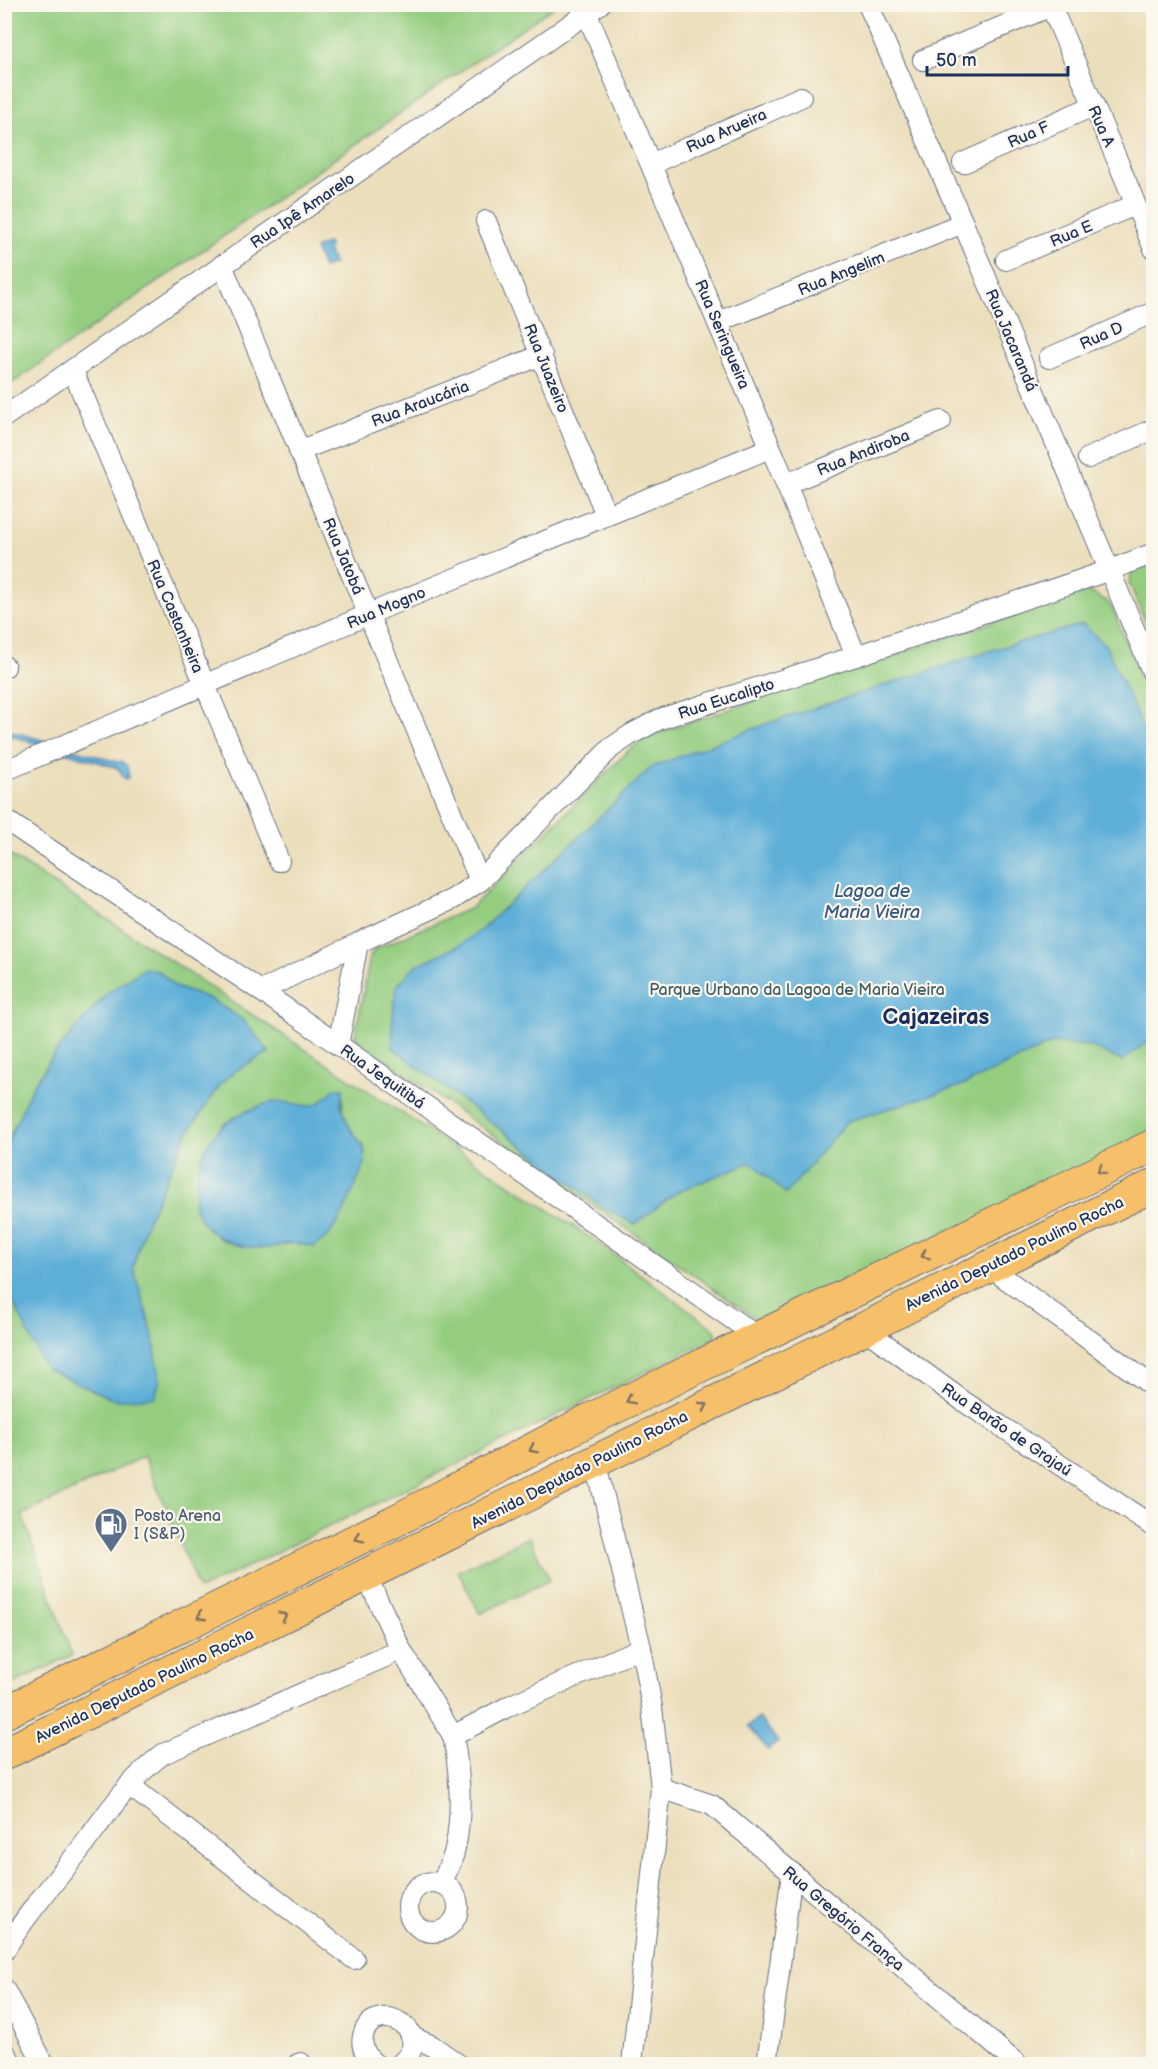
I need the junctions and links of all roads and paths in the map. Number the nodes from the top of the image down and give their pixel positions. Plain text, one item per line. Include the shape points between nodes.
1 (868, 4) edge
2 (1050, 5) edge
3 (594, 9) edge
4 (923, 60) dead end
5 (801, 97) dead end
6 (1093, 106) junction
7 (963, 163) dead end
8 (651, 164) junction
9 (1135, 205) junction
10 (486, 221) dead end
11 (963, 224) junction
12 (1154, 249) edge
13 (1006, 260) dead end
14 (222, 265) junction
15 (1154, 312) edge
16 (718, 322) junction
17 (542, 355) junction
18 (1048, 358) dead end
19 (73, 371) junction
20 (4, 417) edge
21 (941, 421) dead end
22 (1154, 429) edge
23 (770, 448) junction
24 (299, 451) junction
25 (1088, 458) dead end
26 (786, 484) junction
27 (606, 515) junction
28 (1154, 553) edge
29 (1110, 570) junction
30 (369, 614) junction
31 (856, 656) junction
32 (1154, 676) edge
33 (204, 685) junction
34 (4, 771) edge
35 (4, 819) edge
36 (279, 861) dead end
37 (480, 881) junction
38 (358, 943) junction
39 (261, 991) junction
40 (338, 1045) junction
41 (1154, 1145) edge
42 (1154, 1185) edge
43 (988, 1266) junction
44 (863, 1328) junction
45 (758, 1337) junction
46 (1154, 1387) edge
47 (585, 1422) junction
48 (595, 1460) junction
49 (1154, 1527) edge
50 (366, 1575) junction
51 (641, 1648) junction
52 (400, 1650) junction
53 (4, 1713) edge
54 (453, 1736) junction
55 (4, 1754) edge
56 (129, 1785) junction
57 (661, 1788) junction
58 (792, 1874) junction
59 (441, 1884) dead end
60 (4, 1952) edge
61 (354, 1959) dead end
62 (4, 1989) edge
63 (411, 2037) junction
64 (4, 2051) edge
65 (12, 2064) edge
66 (44, 2064) edge
67 (375, 2064) edge
68 (400, 2064) edge
69 (458, 2064) edge
70 (632, 2064) edge
71 (766, 2064) edge
72 (1017, 2064) edge

1 - 11 street, Rua Jacarandá
2 - 4 street
2 - 6 street, Rua A
3 - 8 street, Rua Seringueira
3 - 14 street, Rua Ipê Amarelo
5 - 8 street, Rua Arueira
6 - 7 street, Rua F
6 - 9 street, Rua A
8 - 16 street, Rua Seringueira
9 - 12 street, Rua A
9 - 13 street, Rua E
10 - 17 street, Rua Juazeiro
11 - 16 street, Rua Angelim
11 - 29 street, Rua Jacarandá
14 - 19 street, Rua Ipê Amarelo
14 - 24 street, Rua Jatobá
15 - 18 street, Rua D
16 - 23 street, Rua Seringueira
17 - 24 street, Rua Araucária
17 - 27 street, Rua Juazeiro
19 - 20 street, Rua Ipê Amarelo
19 - 33 street, Rua Castanheira
21 - 26 street, Rua Andiroba
22 - 25 street
23 - 26 street, Rua Seringueira
23 - 27 street, Rua Mogno
24 - 30 street, Rua Jatobá
26 - 31 street, Rua Seringueira
27 - 30 street, Rua Mogno
28 - 29 street, Rua Eucalipto
29 - 31 street, Rua Eucalipto
29 - 32 street, Rua Jacarandá
30 - 33 street, Rua Mogno
30 - 37 street, Rua Jatobá
31 - 37 street, Rua Eucalipto via 660,719 630,735 611,748
33 - 34 street, Rua Mogno
33 - 36 street, Rua Castanheira
35 - 39 street, Rua Jequitibá
37 - 38 street, Rua Eucalipto via 453,900
38 - 39 street, Rua Eucalipto
38 - 40 street
39 - 40 street, Rua Jequitibá
40 - 45 street, Rua Jequitibá
41 -> 45 main road
42 - 43 main road, Avenida Deputado Paulino Rocha
43 - 44 main road, Avenida Deputado Paulino Rocha
43 - 46 street
48 -> 44 main road, Avenida Deputado Paulino Rocha
44 - 49 street, Rua Barão de Grajaú via 963,1401
45 -> 47 main road
47 - 48 main road
47 -> 53 main road via 393,1522
48 - 50 main road, Avenida Deputado Paulino Rocha
48 - 51 street
50 - 52 street
55 -> 50 main road, Avenida Deputado Paulino Rocha
51 - 54 street via 511,1705
51 - 57 street
52 - 54 street
52 - 56 street via 163,1754
54 - 59 street via 460,1771 459,1812 455,1850
56 - 60 street
56 - 61 street
57 - 58 street, Rua Gregório França via 712,1805
57 - 70 street
58 - 71 street
58 - 72 street, Rua Gregório França
62 - 66 street
63 - 67 street via 403,2023 395,2019 372,2023 366,2029 363,2044
63 - 68 street via 410,2053
63 - 69 street via 431,2045
64 - 65 street

